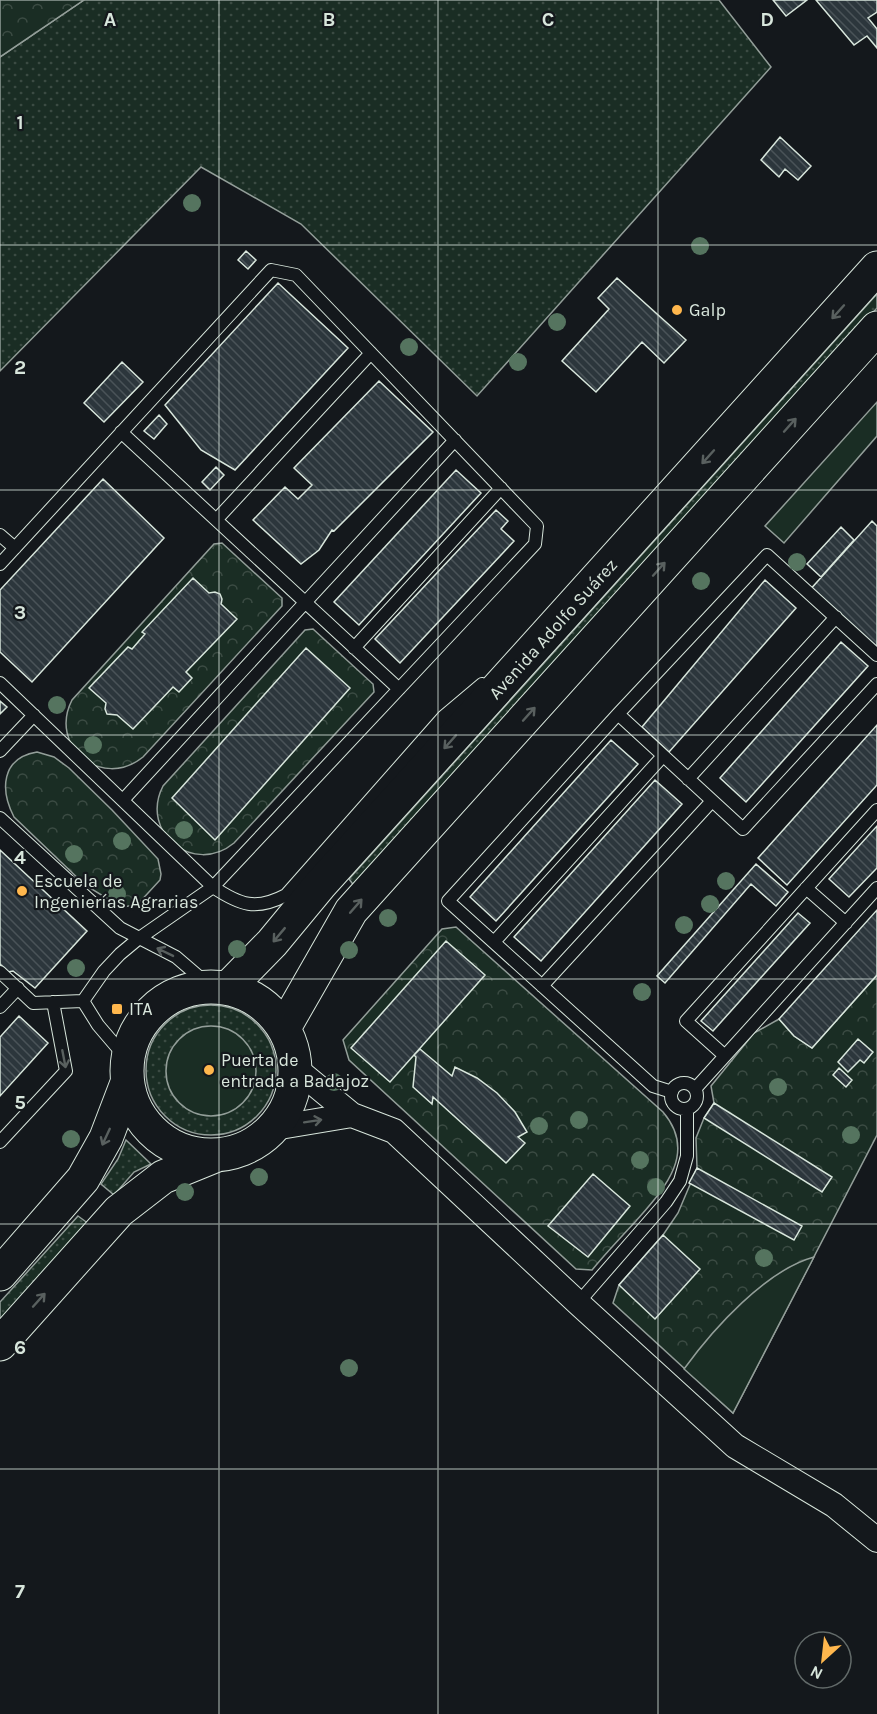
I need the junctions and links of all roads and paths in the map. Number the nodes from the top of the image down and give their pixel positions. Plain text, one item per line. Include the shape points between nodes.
1 (877, 268) edge
2 (877, 328) edge
3 (371, 353) junction
4 (122, 432) junction
5 (455, 440) junction
6 (501, 488) junction
7 (217, 519) junction
8 (0, 535) edge
9 (15, 548) junction
10 (0, 564) edge
11 (305, 603) junction
12 (577, 603) junction
13 (836, 617) junction
14 (354, 648) junction
15 (877, 655) edge
16 (0, 683) edge
17 (877, 684) edge
18 (399, 689) junction
19 (618, 714) junction
20 (34, 715) junction
21 (0, 751) edge
22 (663, 756) junction
23 (688, 778) junction
24 (123, 800) junction
25 (712, 801) junction
26 (877, 810) edge
27 (0, 818) edge
28 (213, 887) junction
29 (806, 888) junction
30 (877, 888) edge
31 (846, 923) junction
32 (138, 939) junction
33 (494, 942) junction
34 (0, 972) edge
35 (542, 986) junction
36 (18, 988) junction
37 (220, 988) junction
38 (83, 1001) junction
39 (53, 1002) junction
40 (0, 1007) edge
41 (284, 1028) junction
42 (725, 1056) junction
43 (295, 1068) junction
44 (127, 1071) junction
45 (695, 1089) junction
46 (672, 1092) junction
47 (687, 1109) junction
48 (352, 1115) junction
49 (274, 1128) junction
50 (0, 1142) edge
51 (218, 1155) junction
52 (0, 1274) edge
53 (578, 1304) junction
54 (0, 1344) edge
55 (877, 1540) edge

1 -> 12 highway, Avenida Adolfo Suárez
41 -> 2 highway via 351,911
3 - 4 lane via 296,275 271,270
3 - 5 lane
3 - 7 lane
4 - 7 lane
4 - 9 lane
5 - 6 lane
5 - 11 lane
6 - 14 lane
6 - 18 lane via 537,526 536,544
7 - 11 lane
8 - 9 lane
9 - 10 lane
11 - 14 lane
11 - 24 lane
12 - 28 lane via 444,716 286,895 271,903 246,904
12 -> 37 highway, Avenida Adolfo Suárez via 272,943
13 - 15 lane
13 - 19 lane via 768,555
13 - 23 lane
14 - 18 lane
16 - 20 lane
17 - 25 lane via 743,829
18 - 28 lane
19 - 22 lane
19 - 33 lane via 448,901
20 - 21 lane
20 - 24 lane
22 - 23 lane
22 - 33 lane
23 - 25 lane
24 - 28 lane
25 - 35 lane
26 - 29 lane
27 - 32 lane via 108,918
28 - 32 lane
29 - 31 lane
29 - 42 lane via 686,1021
30 - 31 lane
31 - 42 lane
37 -> 32 lane via 176,957
32 - 38 lane via 104,971
33 - 35 lane
34 - 36 lane
35 - 46 lane via 652,1086
36 - 39 lane via 33,1002
36 - 40 lane
37 - 41 highway via 250,996
37 - 44 highway via 187,990 165,1000 147,1016 134,1036
38 - 39 lane
38 - 44 lane
39 -> 50 lane via 66,1071
41 - 43 highway
42 - 45 lane
43 - 48 street
43 - 49 highway via 294,1089
44 - 51 highway via 135,1107 149,1128 169,1144 192,1153
44 -> 52 highway via 106,1138 83,1179
45 - 46 lane via 680,1083
45 - 47 lane via 697,1101
46 - 47 lane via 675,1105
47 - 53 lane via 687,1156 680,1181
49 -> 48 street
48 - 53 street via 394,1131
49 - 51 highway via 257,1142
54 -> 51 highway via 119,1211 163,1177
53 - 55 street via 735,1446 834,1505

